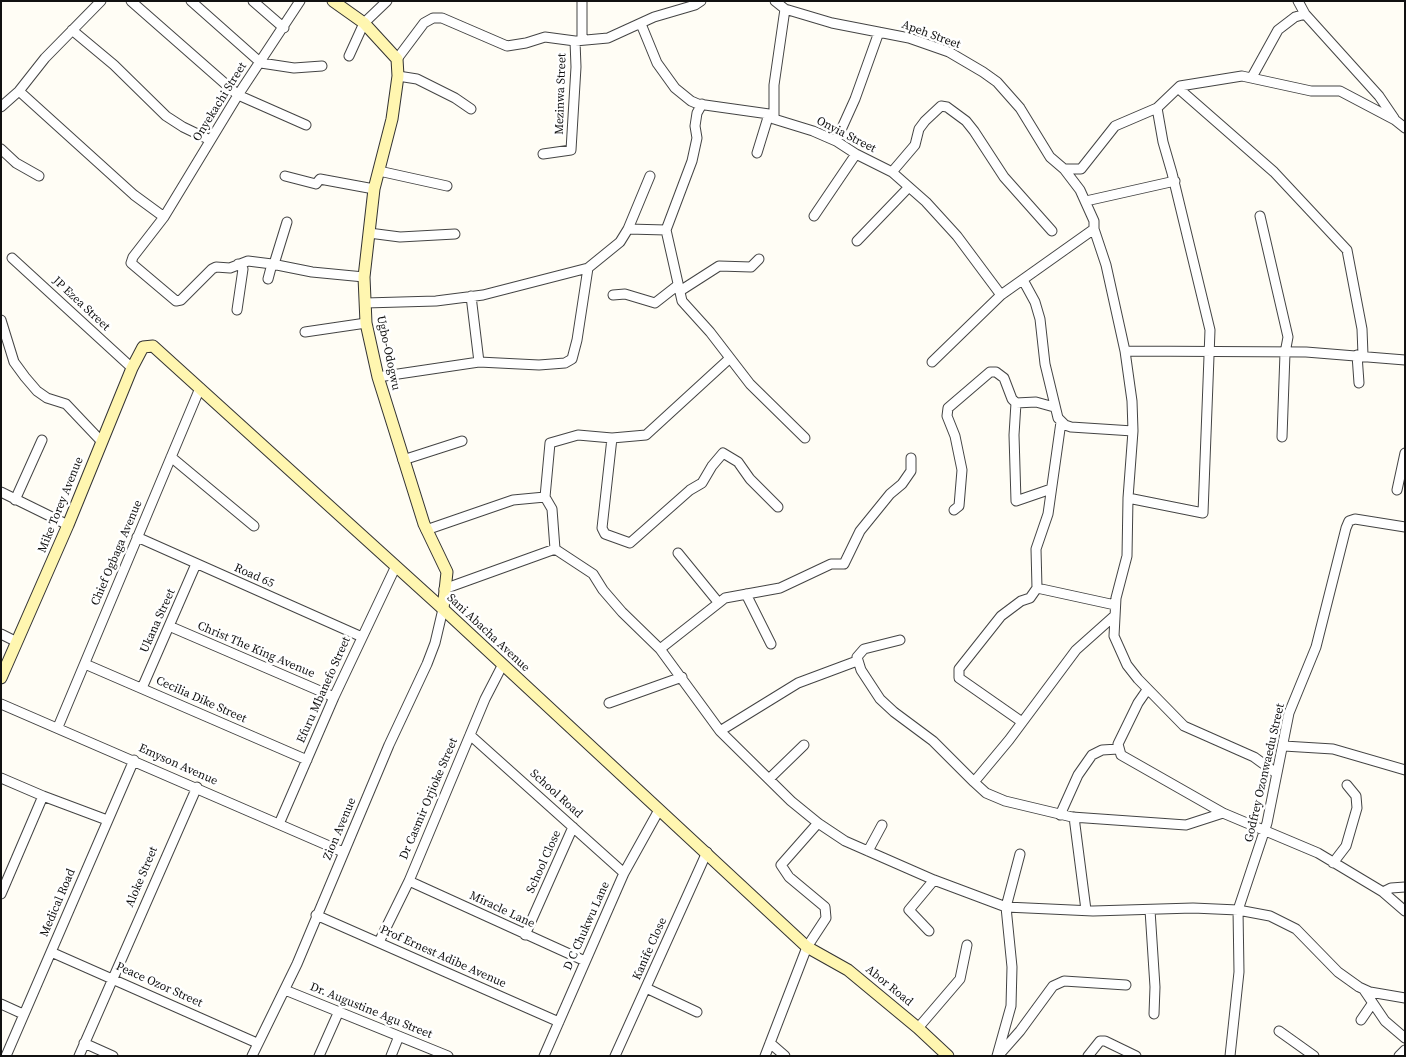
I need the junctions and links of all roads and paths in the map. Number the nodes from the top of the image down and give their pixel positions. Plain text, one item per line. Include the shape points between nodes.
1 (101, 1) edge
2 (131, 1) edge
3 (191, 1) edge
4 (253, 1) edge
5 (300, 1) edge
6 (333, 1) edge
7 (387, 1) edge
8 (582, 1) edge
9 (701, 1) edge
10 (775, 1) edge
11 (1298, 1) edge
12 (785, 9) junction
13 (1305, 14) junction
14 (364, 23) junction
15 (641, 24) junction
16 (284, 28) junction
17 (72, 30) junction
18 (879, 32) junction
19 (579, 40) junction
20 (349, 56) dead end
21 (397, 61) junction
22 (260, 62) junction
23 (322, 66) dead end
24 (398, 76) junction
25 (1252, 77) junction
26 (1178, 88) junction
27 (19, 92) junction
28 (238, 95) junction
29 (1379, 96) junction
30 (702, 104) junction
31 (1, 107) edge
32 (1156, 108) junction
33 (471, 109) dead end
34 (1374, 109) junction
35 (771, 117) junction
36 (1395, 120) junction
37 (306, 124) dead end
38 (1405, 128) edge
39 (210, 140) junction
40 (836, 141) junction
41 (1, 149) edge
42 (757, 153) dead end
43 (543, 154) dead end
44 (856, 154) junction
45 (1064, 169) junction
46 (379, 171) junction
47 (892, 172) junction
48 (39, 176) dead end
49 (285, 176) dead end
50 (650, 176) dead end
51 (1174, 181) junction
52 (446, 186) dead end
53 (908, 188) junction
54 (374, 189) junction
55 (1086, 201) junction
56 (814, 216) dead end
57 (1260, 216) dead end
58 (164, 218) junction
59 (287, 222) dead end
60 (628, 229) junction
61 (1094, 229) junction
62 (666, 230) junction
63 (1052, 231) dead end
64 (369, 233) junction
65 (455, 234) dead end
66 (857, 241) dead end
67 (12, 258) dead end
68 (760, 259) dead end
69 (238, 264) junction
70 (273, 264) junction
71 (588, 268) junction
72 (364, 277) junction
73 (268, 279) dead end
74 (1023, 280) junction
75 (679, 288) junction
76 (613, 295) dead end
77 (1001, 295) junction
78 (471, 296) junction
79 (365, 303) junction
80 (237, 310) dead end
81 (1, 320) edge
82 (366, 323) junction
83 (305, 332) dead end
84 (147, 345) joint
85 (1208, 350) junction
86 (1125, 351) junction
87 (1285, 353) junction
88 (1360, 355) junction
89 (729, 359) junction
90 (1405, 360) edge
91 (479, 362) junction
92 (932, 362) dead end
93 (132, 368) junction
94 (378, 378) junction
95 (1359, 383) dead end
96 (200, 388) junction
97 (1016, 403) junction
98 (1054, 407) junction
99 (1061, 422) junction
100 (1133, 431) junction
101 (1282, 437) dead end
102 (612, 438) junction
103 (805, 438) dead end
104 (42, 440) dead end
105 (462, 440) dead end
106 (102, 442) junction
107 (1405, 453) edge
108 (171, 457) junction
109 (912, 458) dead end
110 (403, 460) junction
111 (1051, 489) junction
112 (1397, 490) dead end
113 (1, 492) edge
114 (545, 498) junction
115 (1128, 498) junction
116 (15, 500) junction
117 (778, 507) dead end
118 (954, 510) dead end
119 (68, 525) junction
120 (254, 526) dead end
121 (1405, 526) edge
122 (426, 530) junction
123 (137, 537) junction
124 (555, 549) junction
125 (678, 553) dead end
126 (196, 564) junction
127 (395, 568) junction
128 (1036, 588) junction
129 (444, 589) junction
130 (746, 594) junction
131 (718, 602) junction
132 (1115, 605) junction
133 (443, 609) junction
134 (1114, 617) junction
135 (169, 626) junction
136 (1, 634) edge
137 (1092, 634) junction
138 (1114, 636) junction
139 (362, 637) junction
140 (900, 640) dead end
141 (17, 642) junction
142 (771, 644) dead end
143 (660, 649) junction
144 (857, 661) junction
145 (85, 664) junction
146 (502, 666) junction
147 (682, 677) junction
148 (1, 678) edge
149 (142, 688) junction
150 (1147, 690) junction
151 (334, 697) junction
152 (609, 703) dead end
153 (1, 704) edge
154 (1022, 722) junction
155 (58, 727) junction
156 (720, 731) junction
157 (470, 735) junction
158 (804, 745) dead end
159 (1284, 746) junction
160 (1118, 749) junction
161 (134, 760) junction
162 (307, 760) junction
163 (1405, 770) edge
164 (1276, 773) junction
165 (1, 778) edge
166 (769, 779) junction
167 (974, 782) junction
168 (1347, 785) dead end
169 (197, 787) junction
170 (43, 796) junction
171 (659, 810) junction
172 (1223, 813) junction
173 (1060, 815) junction
174 (1074, 817) junction
175 (108, 820) junction
176 (818, 823) junction
177 (279, 824) junction
178 (882, 825) dead end
179 (573, 826) junction
180 (1264, 833) junction
181 (868, 851) junction
182 (343, 852) junction
183 (707, 852) junction
184 (1020, 854) dead end
185 (1333, 863) junction
186 (624, 873) junction
187 (934, 880) junction
188 (409, 881) junction
189 (1405, 887) edge
190 (1382, 892) junction
191 (1, 894) edge
192 (1006, 907) junction
193 (1086, 910) junction
194 (1150, 910) junction
195 (1238, 910) junction
196 (1405, 911) edge
197 (316, 915) junction
198 (928, 931) dead end
199 (525, 935) junction
200 (379, 942) junction
201 (967, 945) dead end
202 (807, 947) junction
203 (51, 952) junction
204 (586, 961) junction
205 (113, 979) junction
206 (1126, 985) dead end
207 (646, 988) junction
208 (285, 990) junction
209 (1364, 990) junction
210 (1405, 998) edge
211 (1, 1004) edge
212 (1372, 1004) junction
213 (339, 1011) junction
214 (697, 1012) dead end
215 (23, 1014) junction
216 (1154, 1014) dead end
217 (1361, 1020) dead end
218 (559, 1022) junction
219 (918, 1028) junction
220 (1279, 1031) dead end
221 (399, 1036) junction
222 (1405, 1038) edge
223 (84, 1043) junction
224 (257, 1043) junction
225 (770, 1043) junction
226 (1405, 1050) edge
227 (6, 1056) edge
228 (79, 1056) edge
229 (113, 1056) edge
230 (252, 1056) edge
231 (319, 1056) edge
232 (391, 1056) edge
233 (448, 1056) edge
234 (544, 1056) edge
235 (615, 1056) edge
236 (765, 1056) edge
237 (785, 1056) edge
238 (948, 1056) edge
239 (998, 1056) edge
240 (1088, 1056) edge
241 (1136, 1056) edge
242 (1230, 1056) edge
243 (1314, 1056) edge
244 (1399, 1056) edge

1 - 17 street
2 - 28 street
3 - 22 street
4 - 16 street
5 - 16 street, Onyekachi Street
6 - 14 street
7 - 14 street
8 - 19 street
9 - 15 street via 695,6 654,17
10 - 12 street, Apeh Street
11 - 13 street
12 - 18 street, Apeh Street
12 - 35 street
13 - 25 street via 1295,17 1278,30
13 - 29 street
14 - 20 street
14 - 21 street
15 - 19 street via 608,38
15 - 30 street, Onyia Street via 657,63 668,80 691,101
16 - 22 street, Onyekachi Street
17 - 27 street
17 - 39 street via 114,65 166,116
18 - 40 street
18 - 45 street, Apeh Street via 949,52 997,82 1020,108 1050,157
19 - 21 street via 545,37 507,46 442,18 434,18 424,23
19 - 43 street, Mezinwa Street via 571,150
21 - 24 street, Ugbo-Odogwu
22 - 23 street via 282,68
22 - 28 street, Onyekachi Street
24 - 33 street via 416,79
24 - 46 street, Ugbo-Odogwu via 392,119
25 - 26 street
25 - 34 street via 1311,91 1340,91
26 - 32 street
26 - 88 street via 1274,172 1347,250 1362,328
27 - 31 street
27 - 58 street
28 - 37 street
28 - 39 street, Onyekachi Street
29 - 34 street
29 - 36 street
30 - 35 street, Onyia Street
30 - 62 street via 697,113 697,138 692,161
32 - 45 street via 1115,126 1081,169
32 - 51 street
34 - 36 street
35 - 40 street, Onyia Street
35 - 42 street
36 - 38 street
39 - 58 street, Onyekachi Street
40 - 44 street, Onyia Street
41 - 48 street via 16,163
44 - 47 street, Onyia Street
44 - 56 street
45 - 55 street, Apeh Street
46 - 52 street
46 - 54 street, Ugbo-Odogwu
47 - 53 street, Onyia Street
47 - 63 street via 915,145 925,121 941,106 947,107 966,121 1004,177
49 - 54 street via 316,184 320,179
50 - 60 street
51 - 55 street
51 - 85 street via 1208,321
53 - 66 street
53 - 77 street, Onyia Street via 926,202 957,236
54 - 64 street, Ugbo-Odogwu
55 - 61 street, Apeh Street
57 - 87 street via 1288,337
58 - 69 street, Onyekachi Street via 130,263 171,299 181,300 212,269
59 - 70 street
60 - 62 street
60 - 71 street via 620,242
61 - 74 street
61 - 86 street, Apeh Street via 1106,265
62 - 75 street
64 - 65 street via 400,237
64 - 72 street, Ugbo-Odogwu
67 - 93 street, JP Ezea Street
68 - 75 street via 751,267 719,266
69 - 70 street via 254,261
69 - 80 street via 243,269
70 - 72 street
70 - 73 street
71 - 78 street
71 - 91 street via 572,359 565,363 539,365
72 - 79 street, Ugbo-Odogwu
74 - 77 street
74 - 98 street via 1040,319
75 - 76 street via 655,303 624,294
75 - 89 street via 687,308
77 - 92 street
78 - 79 street via 436,301
78 - 91 street
79 - 82 street, Ugbo-Odogwu
81 - 106 street via 14,362 25,377 37,391 66,404
82 - 83 street
82 - 94 street, Ugbo-Odogwu
84 - 93 street, Mike Torey Avenue
84 - 96 street, Sani Abacha Avenue via 153,346
85 - 86 street
85 - 87 street
85 - 115 street via 1203,513
86 - 100 street, Apeh Street
87 - 88 street
87 - 101 street
88 - 90 street
88 - 95 street
89 - 102 street via 646,435
89 - 103 street
91 - 94 street
93 - 106 street, Mike Torey Avenue
94 - 110 street, Ugbo-Odogwu
96 - 108 street, Chief Ogbaga Avenue
96 - 127 street, Sani Abacha Avenue
97 - 98 street via 1036,402
97 - 111 street via 1016,501
97 - 118 street via 1004,378 990,372 948,408 947,416 962,470 959,506
98 - 99 street
99 - 100 street via 1071,427
99 - 111 street
100 - 115 street, Apeh Street
102 - 114 street via 578,435 550,443
102 - 117 street via 602,528 605,534 630,543 702,483 723,453 738,462
104 - 116 street
105 - 110 street
106 - 119 street, Mike Torey Avenue
107 - 112 street
108 - 120 street
108 - 123 street, Chief Ogbaga Avenue
109 - 130 street via 911,471 860,531 844,564 831,564 780,588
110 - 122 street, Ugbo-Odogwu
111 - 128 street via 1048,514 1036,549
113 - 116 street
114 - 122 street via 513,500
114 - 124 street via 552,509
115 - 132 street, Apeh Street via 1127,556
116 - 119 street
119 - 141 street, Mike Torey Avenue
121 - 159 street, Godfrey Ozonwaedu Street via 1355,519 1349,522 1316,647 1289,713
122 - 129 street, Ugbo-Odogwu via 447,572
123 - 126 street, Road 65
123 - 145 street, Chief Ogbaga Avenue
124 - 129 street
124 - 143 street via 593,574 622,612
125 - 131 street
126 - 135 street, Ukana Street
126 - 139 street, Road 65
127 - 133 street, Sani Abacha Avenue
127 - 139 street, Efuru Mbanefo Street
128 - 132 street
128 - 154 street via 1030,598 1001,616 959,669 959,678
129 - 133 street, Ugbo-Odogwu
130 - 131 street
130 - 142 street
131 - 143 street
132 - 134 street, Apeh Street
133 - 146 street, Sani Abacha Avenue
133 - 182 street, Zion Avenue via 435,643
134 - 137 street
134 - 138 street, Apeh Street
135 - 149 street, Ukana Street
135 - 151 street, Christ The King Avenue
136 - 141 street
137 - 138 street via 1104,632
137 - 154 street via 1076,650
138 - 150 street via 1127,665
139 - 151 street, Efuru Mbanefo Street
140 - 144 street via 864,649 858,653
141 - 148 street, Mike Torey Avenue
143 - 147 street
144 - 156 street via 798,684
144 - 167 street via 880,699 933,741
145 - 149 street, Cecilia Dike Street
145 - 155 street, Chief Ogbaga Avenue
146 - 157 street, Dr Casmir Orjioke Street
146 - 171 street, Sani Abacha Avenue
147 - 152 street
147 - 156 street
149 - 162 street, Cecilia Dike Street
150 - 160 street via 1133,712
150 - 164 street via 1184,726 1254,757
151 - 162 street, Efuru Mbanefo Street
153 - 155 street, Emyson Avenue
154 - 167 street
155 - 161 street, Emyson Avenue
156 - 166 street
157 - 179 street, School Road
157 - 188 street, Dr Casmir Orjioke Street
158 - 166 street
159 - 163 street via 1334,749
159 - 164 street, Godfrey Ozonwaedu Street
160 - 172 street via 1137,767 1158,775
160 - 173 street via 1092,754 1078,775
161 - 169 street, Emyson Avenue
161 - 175 street, Medical Road
162 - 177 street, Efuru Mbanefo Street
164 - 180 street, Godfrey Ozonwaedu Street
165 - 170 street
166 - 176 street
167 - 173 street via 986,793 1005,801
168 - 185 street via 1356,796 1357,808 1346,846
169 - 177 street, Emyson Avenue
169 - 205 street, Aloke Street
170 - 175 street
170 - 191 street
171 - 183 street, Sani Abacha Avenue
171 - 186 street, D C Chukwu Lane
172 - 174 street via 1186,825
172 - 180 street
173 - 174 street
174 - 193 street
175 - 203 street, Medical Road
176 - 181 street via 845,841
176 - 202 street via 781,865 789,877 825,907 826,918
177 - 182 street, Emyson Avenue
178 - 181 street
179 - 186 street, School Road
179 - 199 street, School Close
180 - 185 street via 1310,850
180 - 195 street, Godfrey Ozonwaedu Street
181 - 187 street
182 - 197 street, Zion Avenue
183 - 202 street, Sani Abacha Avenue
183 - 207 street, Kanife Close
184 - 192 street
185 - 190 street
186 - 204 street, D C Chukwu Lane
187 - 192 street
187 - 198 street via 909,910
188 - 199 street, Miracle Lane
188 - 200 street, Dr Casmir Orjioke Street
189 - 190 street
190 - 196 street
192 - 193 street
192 - 239 street via 1012,998
193 - 194 street
194 - 195 street
194 - 216 street
195 - 209 street via 1270,916 1296,928 1338,972
195 - 242 street, Godfrey Ozonwaedu Street via 1239,972
197 - 200 street, Prof Ernest Adibe Avenue
197 - 208 street, Zion Avenue
199 - 204 street, Miracle Lane
200 - 218 street, Prof Ernest Adibe Avenue
201 - 219 street via 960,978
202 - 219 street, Abor Road via 848,970
202 - 225 street
203 - 205 street, Peace Ozor Street
203 - 215 street, Medical Road
204 - 218 street, D C Chukwu Lane
205 - 223 street, Aloke Street
205 - 224 street, Peace Ozor Street
206 - 239 street via 1064,981 1053,986
207 - 214 street
207 - 235 street, Kanife Close
208 - 213 street, Dr. Augustine Agu Street
208 - 224 street, Zion Avenue
209 - 210 street
209 - 212 street
211 - 215 street
212 - 217 street
212 - 222 street via 1385,1021
213 - 221 street, Dr. Augustine Agu Street
213 - 231 street
215 - 227 street, Medical Road
218 - 234 street, D C Chukwu Lane
219 - 238 street, Abor Road
220 - 243 street
221 - 232 street
221 - 233 street, Dr. Augustine Agu Street
223 - 228 street, Aloke Street
223 - 229 street
224 - 230 street, Zion Avenue
225 - 236 street
225 - 237 street
226 - 244 street
240 - 241 street via 1100,1041 1105,1040

